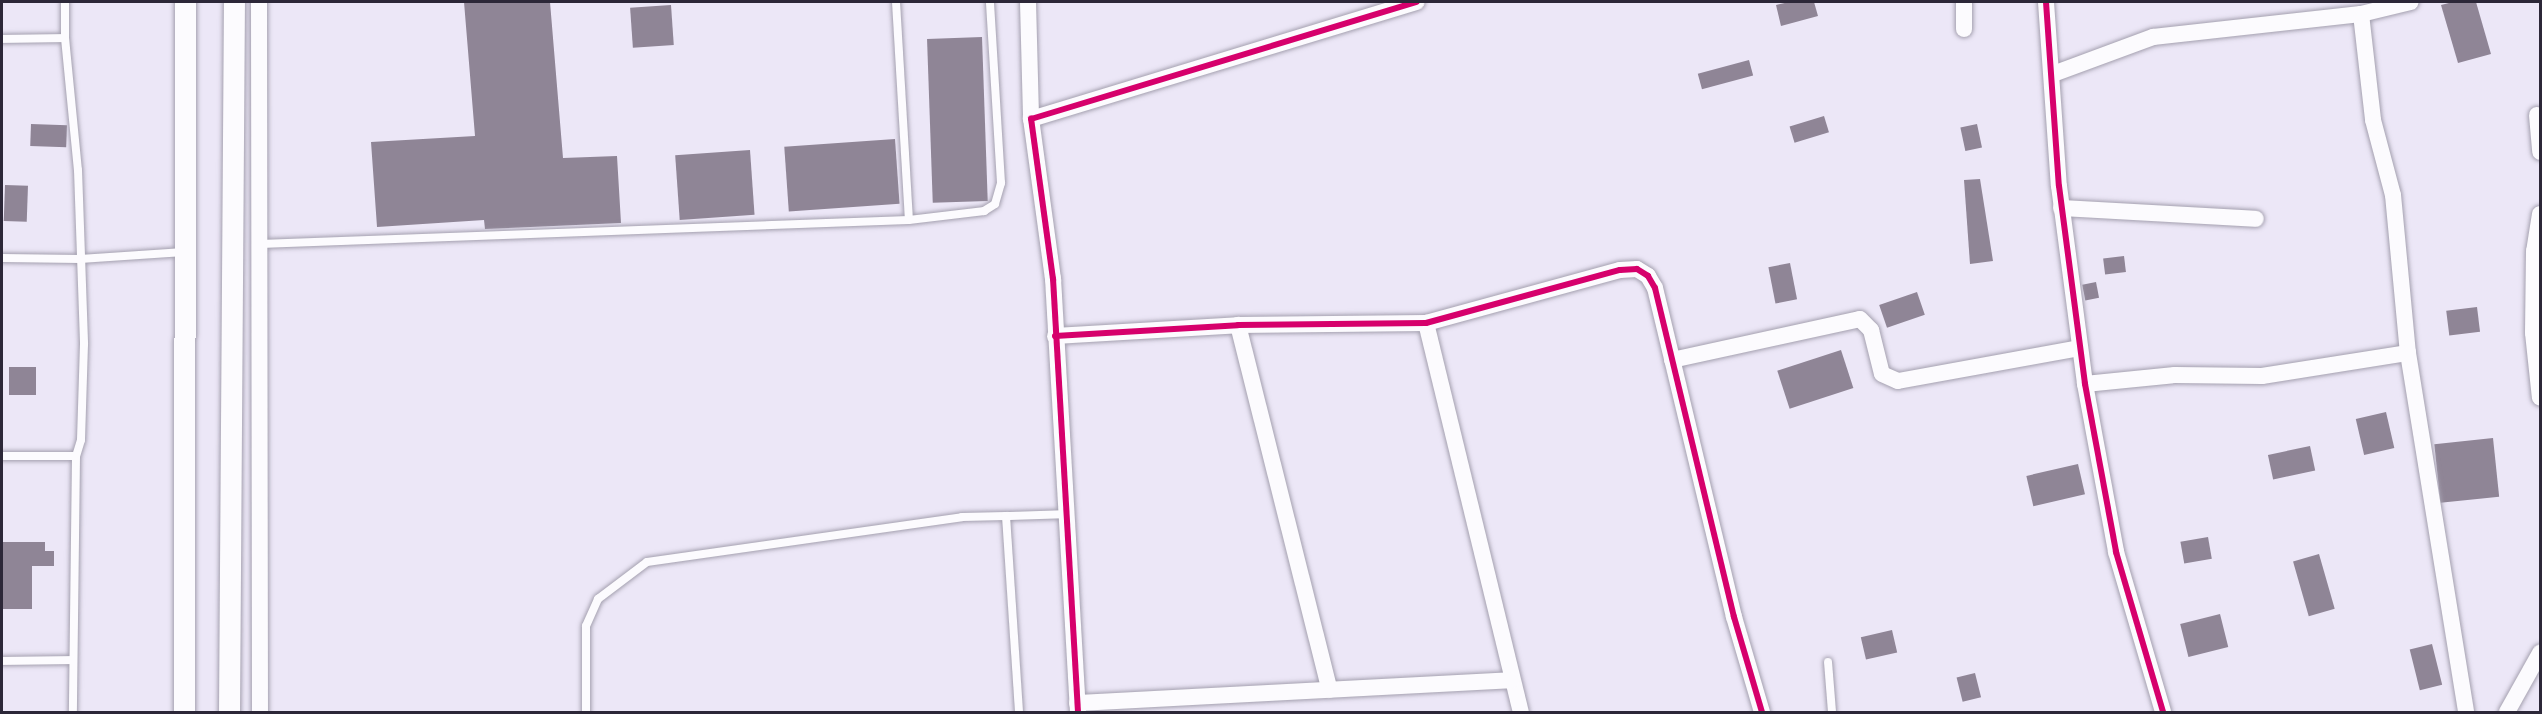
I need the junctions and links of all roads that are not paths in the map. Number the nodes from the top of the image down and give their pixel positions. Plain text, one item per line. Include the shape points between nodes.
1 (65, 2) edge
2 (185, 2) edge
3 (234, 2) edge
4 (259, 2) edge
5 (896, 2) edge
6 (990, 2) edge
7 (1028, 2) edge
8 (1418, 2) edge
9 (1964, 2) edge
10 (2046, 2) edge
11 (2411, 2) edge
12 (2361, 14) junction
13 (1964, 29) dead end
14 (65, 38) junction
15 (2, 39) edge
16 (2053, 74) junction
17 (2537, 115) dead end
18 (1031, 119) junction
19 (2541, 152) edge
20 (2061, 208) junction
21 (2541, 214) edge
22 (2256, 219) dead end
23 (909, 220) junction
24 (260, 244) junction
25 (184, 252) junction
26 (2, 258) edge
27 (80, 259) junction
28 (1426, 322) junction
29 (1238, 325) junction
30 (1055, 336) junction
31 (2079, 348) junction
32 (2408, 353) junction
33 (1672, 360) junction
34 (2085, 384) junction
35 (2541, 398) edge
36 (2, 456) edge
37 (76, 456) junction
38 (1066, 514) junction
39 (1006, 516) junction
40 (2541, 653) edge
41 (73, 660) junction
42 (2, 661) edge
43 (1828, 662) dead end
44 (1511, 680) junction
45 (1330, 690) junction
46 (1077, 708) edge
47 (73, 712) edge
48 (184, 712) edge
49 (230, 712) edge
50 (260, 712) edge
51 (586, 712) edge
52 (1019, 712) edge
53 (1521, 712) edge
54 (1762, 712) edge
55 (1832, 712) edge
56 (2163, 712) edge
57 (2466, 712) edge
58 (2507, 712) edge

1 - 14 lane
2 - 25 street
3 - 49 street
4 - 24 street
5 - 23 lane
6 - 23 lane via 1000,196 984,211
7 - 18 street
8 - 18 street
9 - 13 street
10 - 16 street
11 - 12 street
12 - 16 street via 2153,37
12 - 32 street via 2373,120 2394,195
14 - 15 lane
14 - 27 lane via 78,170
16 - 20 street
17 - 19 street
18 - 30 street via 1053,279
20 - 22 street
20 - 31 street
21 - 35 street via 2534,250 2533,333
23 - 24 lane
24 - 50 street
25 - 27 lane
25 - 48 street
26 - 27 lane
27 - 37 lane via 84,344 81,440
28 - 29 street
28 - 33 street via 1636,269 1648,276 1655,288
28 - 44 street
29 - 30 street
29 - 45 street
30 - 38 street
31 - 33 street via 1898,381 1882,374 1871,330 1860,319
31 - 34 street
32 - 34 street via 2262,376 2175,375
32 - 57 street
33 - 54 street
34 - 56 street via 2116,552
36 - 37 lane
37 - 41 lane
38 - 39 lane
38 - 46 street
39 - 51 lane via 962,517 647,562 598,599 586,626
39 - 52 lane
40 - 58 street
41 - 42 lane
41 - 47 lane
43 - 55 lane
44 - 45 street
44 - 53 street
45 - 46 street

